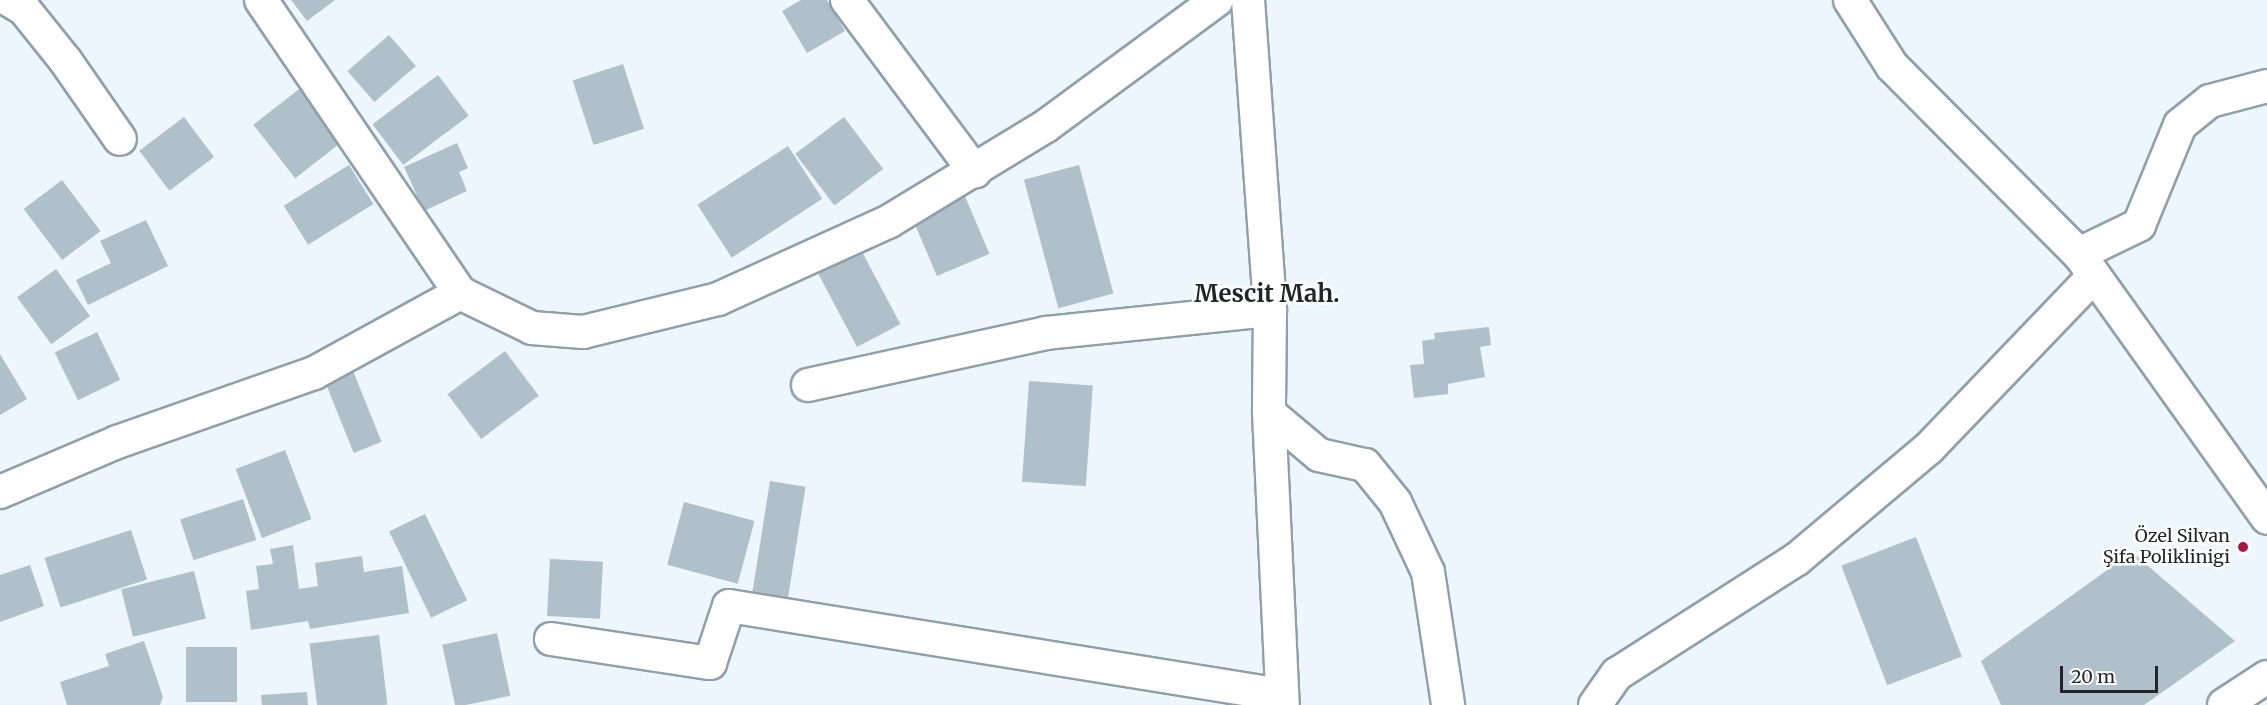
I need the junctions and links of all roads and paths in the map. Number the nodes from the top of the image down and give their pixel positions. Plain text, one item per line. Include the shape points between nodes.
1 (9, 0) edge
2 (261, 0) edge
3 (847, 0) edge
4 (1217, 0) edge
5 (1248, 0) edge
6 (1850, 0) edge
7 (2267, 86) edge
8 (120, 139) dead end
9 (975, 172) junction
10 (2086, 266) junction
11 (460, 293) junction
12 (1270, 310) junction
13 (808, 385) dead end
14 (1269, 413) junction
15 (0, 492) edge
16 (2267, 518) edge
17 (551, 639) dead end
18 (2267, 677) edge
19 (1282, 700) edge
20 (1448, 705) edge
21 (1595, 705) edge
22 (2224, 705) edge

1 - 8 street via 24,9 66,60
2 - 11 street
3 - 9 street
4 - 9 street
5 - 12 street
6 - 10 street via 1892,66
7 - 10 street via 2210,101 2180,125 2139,225
9 - 11 street via 789,269 718,299 640,320 583,332 532,328
10 - 16 street
10 - 21 street via 1929,448 1797,559 1617,674
11 - 15 street via 314,374 117,442
12 - 13 street via 1046,333
12 - 14 street
14 - 19 street
14 - 20 street via 1319,455 1365,465 1395,502 1428,573
17 - 19 street via 710,663 729,606
18 - 22 street

